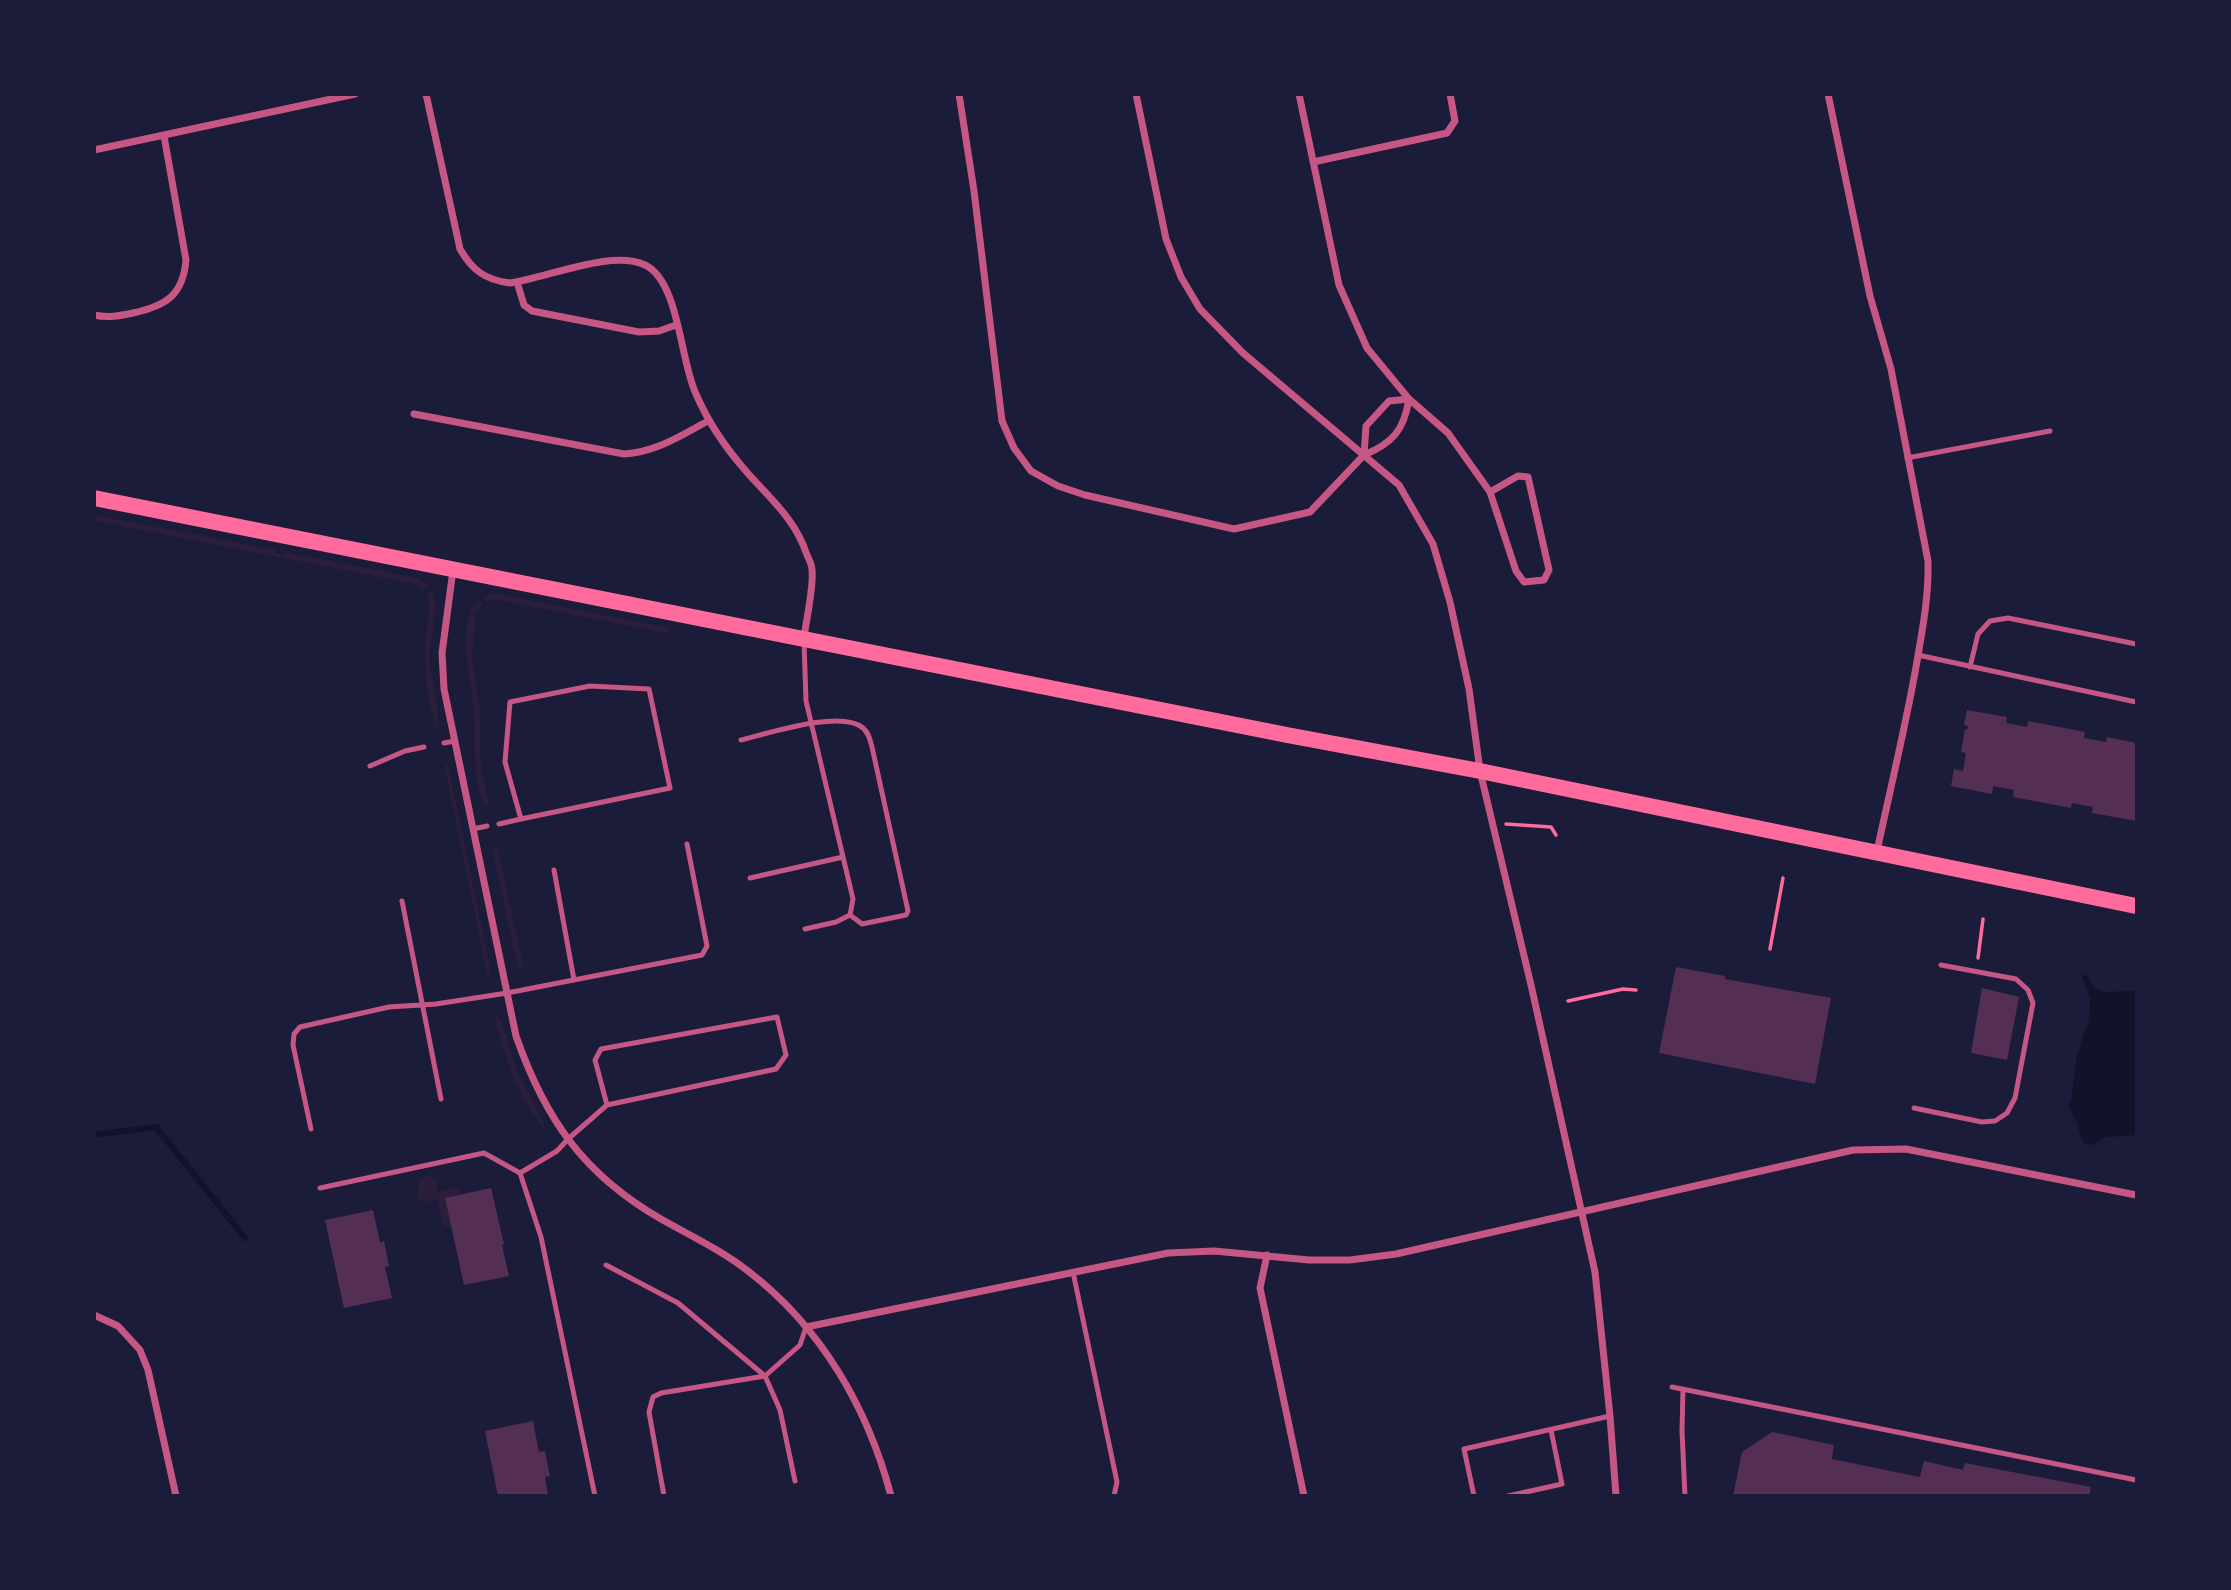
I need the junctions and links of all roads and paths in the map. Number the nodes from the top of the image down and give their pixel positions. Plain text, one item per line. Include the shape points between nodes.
1 (355, 94) edge
2 (426, 94) edge
3 (960, 94) edge
4 (1136, 94) edge
5 (1299, 94) edge
6 (1450, 94) edge
7 (1828, 94) edge
8 (164, 136) junction
9 (94, 150) edge
10 (1313, 162) junction
11 (517, 282) junction
12 (94, 315) edge
13 (676, 325) junction
14 (1409, 399) junction
15 (414, 414) dead end
16 (708, 421) junction
17 (2050, 431) dead end
18 (1364, 455) junction
19 (1907, 458) junction
20 (1490, 492) junction
21 (94, 498) edge
22 (453, 569) junction
23 (804, 639) junction
24 (2137, 644) edge
25 (1918, 656) junction
26 (1970, 667) junction
27 (2137, 702) edge
28 (812, 723) junction
29 (741, 740) dead end
30 (455, 741) junction
31 (443, 743) dead end
32 (424, 747) dead end
33 (370, 766) dead end
34 (1480, 771) junction
35 (522, 819) junction
36 (1493, 823) junction
37 (499, 824) dead end
38 (487, 826) dead end
39 (473, 829) junction
40 (1556, 835) dead end
41 (687, 844) dead end
42 (1877, 854) junction
43 (843, 857) junction
44 (554, 870) dead end
45 (750, 878) dead end
46 (1783, 878) dead end
47 (402, 901) dead end
48 (2137, 906) edge
49 (850, 915) junction
50 (1983, 919) dead end
51 (805, 929) dead end
52 (1770, 949) dead end
53 (1941, 965) dead end
54 (1976, 972) junction
55 (574, 980) junction
56 (1636, 990) dead end
57 (507, 993) junction
58 (1568, 1002) dead end
59 (423, 1005) junction
60 (441, 1099) dead end
61 (607, 1105) junction
62 (1914, 1108) dead end
63 (311, 1129) dead end
64 (568, 1139) junction
65 (520, 1173) junction
66 (320, 1188) dead end
67 (2137, 1195) edge
68 (1583, 1212) junction
69 (1267, 1255) junction
70 (606, 1265) dead end
71 (1073, 1272) junction
72 (94, 1315) edge
73 (806, 1327) junction
74 (765, 1376) junction
75 (1672, 1387) dead end
76 (1683, 1389) junction
77 (1610, 1416) junction
78 (1550, 1430) junction
79 (2137, 1480) edge
80 (795, 1481) dead end
81 (176, 1496) edge
82 (595, 1496) edge
83 (664, 1496) edge
84 (891, 1496) edge
85 (1114, 1496) edge
86 (1304, 1496) edge
87 (1474, 1496) edge
88 (1508, 1496) edge
89 (1616, 1496) edge
90 (1685, 1496) edge

1 - 8 street
2 - 11 street via 460,248 480,275
3 - 18 street via 1002,421 1031,471 1085,495 1234,529 1310,512
4 - 18 street via 1166,239 1200,309 1242,353
5 - 10 street
6 - 10 street via 1455,121 1447,133
7 - 19 street
8 - 9 street
8 - 12 street via 185,274 178,289 154,308 111,317
10 - 14 street via 1339,285 1367,348
11 - 13 street via 524,305 531,311 639,332
11 - 13 street via 630,260 659,275 669,290
13 - 16 street via 688,378
14 - 18 street via 1405,421 1384,447
14 - 18 street via 1389,401 1366,426
14 - 20 street via 1448,432
15 - 16 street via 624,454 644,453
16 - 23 street via 801,536 812,570
17 - 19 lane
18 - 34 street via 1399,485 1433,544 1469,690
19 - 25 street via 1928,561 1929,587
20 - 20 street via 1516,571 1524,582 1544,580 1549,570 1528,477 1518,476
21 - 22 main road
22 - 23 main road
22 - 30 street via 442,653
23 - 28 lane via 806,701
23 - 34 main road
24 - 26 lane via 2008,618 1990,621 1978,634
25 - 26 lane
25 - 42 street
26 - 27 lane
28 - 29 lane
28 - 43 lane
28 - 49 lane via 825,720 860,725 869,736 908,911 862,924
30 - 31 lane
30 - 39 street
32 - 33 lane
34 - 36 street
34 - 42 main road
35 - 35 lane via 670,788 649,689 590,686 510,702 505,762
35 - 37 lane
36 - 40 path via 1551,827
36 - 68 street
38 - 39 lane
39 - 57 street
41 - 55 lane via 706,951 696,957
42 - 48 main road
43 - 45 lane
43 - 49 lane via 853,899
44 - 55 lane
46 - 52 path
47 - 59 lane
49 - 51 lane
50 - 54 path
53 - 54 lane
54 - 62 lane via 2016,979 2033,1003 2015,1098 2007,1113 1995,1121
55 - 57 lane
56 - 58 path
57 - 59 lane
57 - 64 street via 530,1076
59 - 60 lane
59 - 63 lane via 389,1007 300,1027 293,1045
61 - 61 lane via 776,1069 786,1055 777,1017 601,1049 595,1060
61 - 64 lane
64 - 65 lane
64 - 73 street via 601,1176 630,1199 748,1271
65 - 66 lane via 484,1153
65 - 82 lane via 541,1237
67 - 68 street via 1906,1149 1853,1150
68 - 69 street via 1385,1256 1309,1260
68 - 77 street via 1595,1272
69 - 71 street via 1168,1253
69 - 86 street via 1260,1288
70 - 74 lane via 678,1303
71 - 73 street
71 - 85 lane via 1117,1482
72 - 81 street via 110,1321 134,1341 148,1370
73 - 74 lane via 800,1345
73 - 84 street via 861,1410
74 - 80 lane via 780,1410
74 - 83 lane via 653,1397 649,1412
75 - 76 lane
76 - 79 lane
76 - 90 lane
77 - 78 lane
77 - 89 street
78 - 87 lane via 1464,1450
78 - 88 lane via 1562,1484

